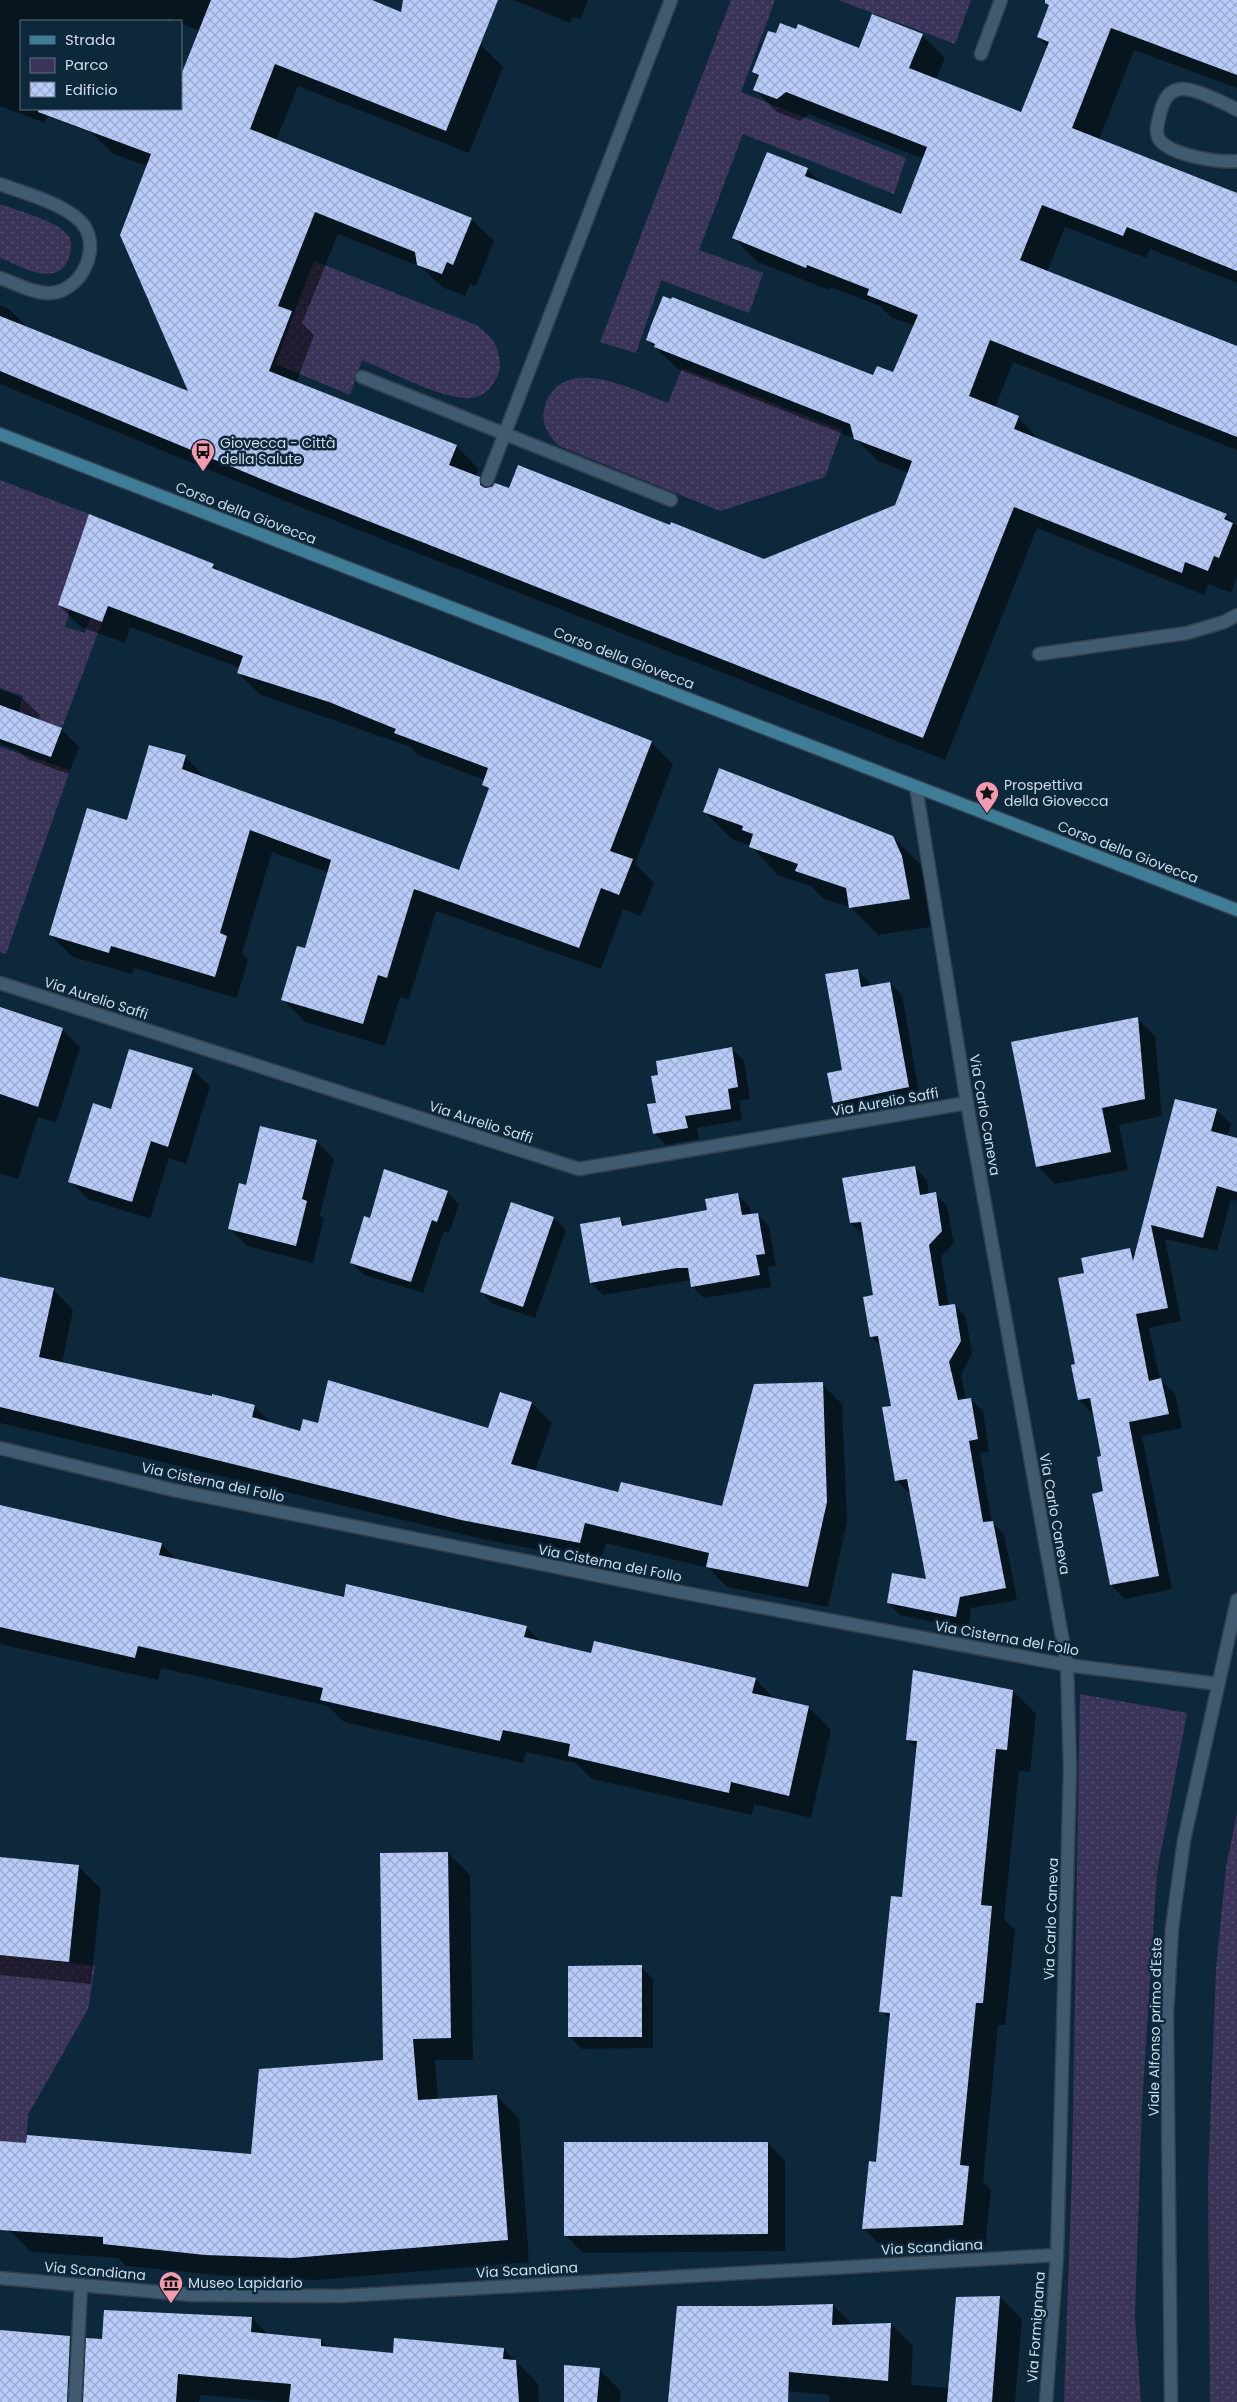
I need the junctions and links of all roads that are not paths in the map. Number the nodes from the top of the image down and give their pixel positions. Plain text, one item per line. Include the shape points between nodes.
1 (671, 0) edge
2 (1001, 0) edge
3 (981, 54) dead end
4 (1237, 110) edge
5 (1237, 161) edge
6 (0, 184) edge
7 (0, 278) edge
8 (362, 377) dead end
9 (0, 434) edge
10 (505, 434) junction
11 (487, 480) dead end
12 (671, 500) dead end
13 (1237, 615) edge
14 (1039, 654) dead end
15 (916, 787) junction
16 (1237, 910) edge
17 (0, 983) edge
18 (967, 1103) junction
19 (0, 1448) edge
20 (1237, 1600) edge
21 (1067, 1665) junction
22 (1218, 1684) junction
23 (1057, 2255) junction
24 (0, 2278) edge
25 (81, 2285) junction
26 (75, 2402) edge
27 (1046, 2402) edge
28 (1171, 2402) edge

1 - 10 street
2 - 3 street
4 - 5 street via 1195,90 1180,88 1169,93 1162,103 1157,130 1158,138 1166,146 1202,159
6 - 7 street via 70,213 84,226 91,246 75,283 64,290 50,293
8 - 10 street
9 - 15 street, Corso della Giovecca
10 - 11 street
10 - 12 street
13 - 14 street via 1187,633
15 - 16 street, Corso della Giovecca
15 - 18 street, Via Carlo Caneva
17 - 18 street, Via Aurelio Saffi via 579,1169
18 - 21 street, Via Carlo Caneva
19 - 21 street, Via Cisterna del Follo via 192,1494 666,1590
20 - 22 street, Viale Alfonso primo d'Este
21 - 22 street, Via Cisterna del Follo
21 - 23 street, Via Carlo Caneva via 1070,1769
22 - 28 street, Viale Alfonso primo d'Este via 1184,1840 1172,1928 1167,2014
23 - 25 street, Via Scandiana via 341,2296 192,2295
23 - 27 street, Via Formignana
24 - 25 street, Via Scandiana
25 - 26 street

